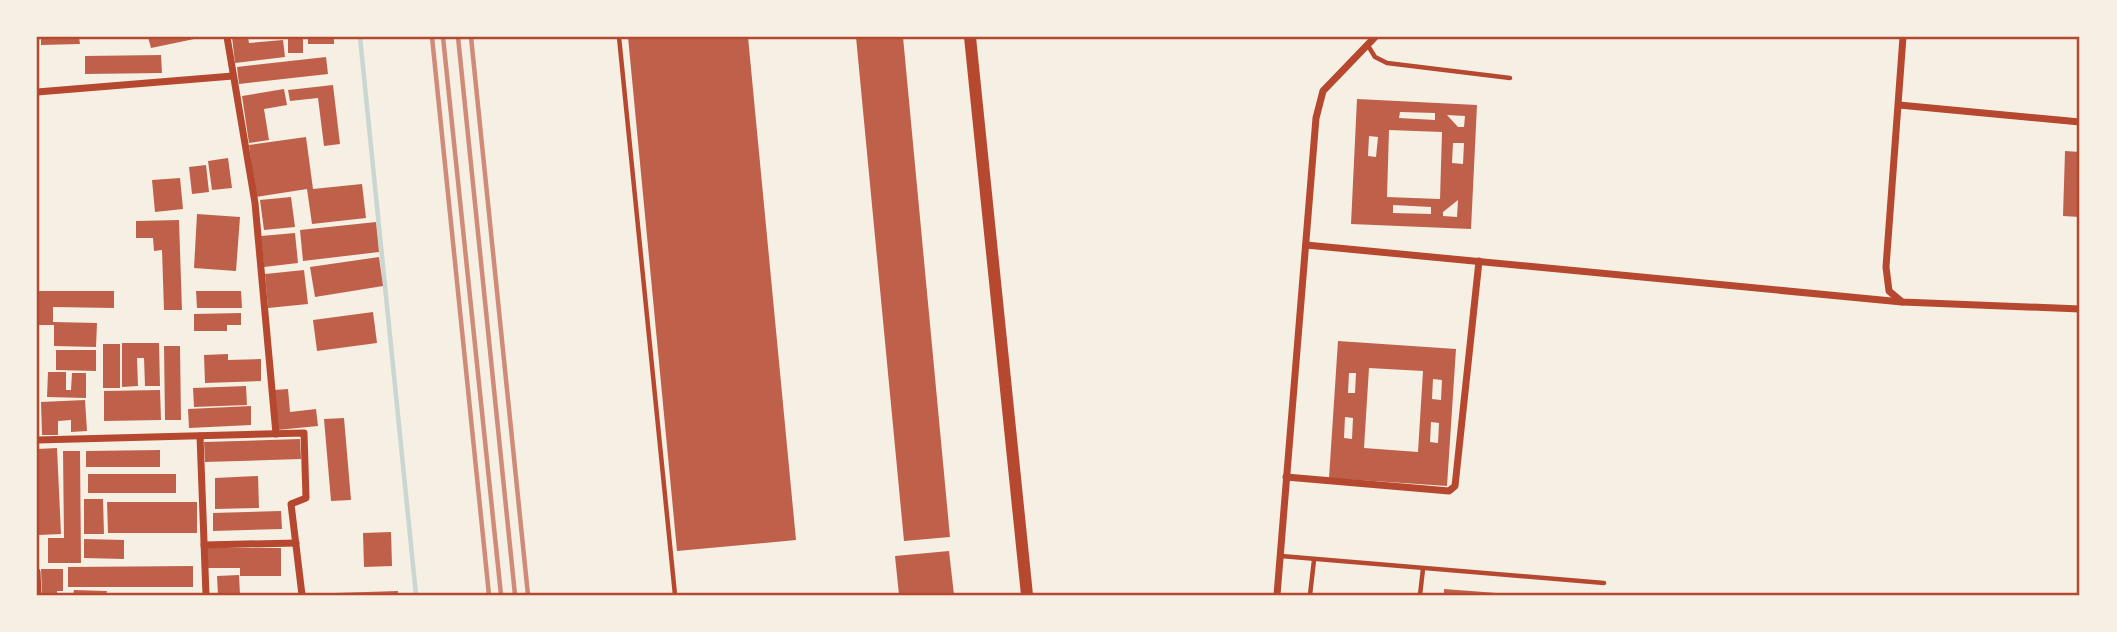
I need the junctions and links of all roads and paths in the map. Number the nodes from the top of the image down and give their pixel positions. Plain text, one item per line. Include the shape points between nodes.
1 (227, 37) edge
2 (619, 37) edge
3 (970, 37) edge
4 (1375, 37) edge
5 (1903, 37) edge
6 (1367, 43) junction
7 (233, 76) junction
8 (1510, 78) dead end
9 (37, 92) edge
10 (1899, 105) junction
11 (2080, 122) edge
12 (1306, 245) junction
13 (1479, 261) junction
14 (1902, 302) junction
15 (2080, 309) edge
16 (276, 434) junction
17 (200, 436) junction
18 (37, 440) edge
19 (1286, 477) junction
20 (296, 543) junction
21 (204, 545) junction
22 (1279, 556) junction
23 (1314, 560) junction
24 (1423, 569) junction
25 (37, 572) edge
26 (1604, 583) dead end
27 (38, 595) edge
28 (206, 595) edge
29 (302, 595) edge
30 (675, 595) edge
31 (1027, 595) edge
32 (1277, 595) edge
33 (1310, 595) edge
34 (1420, 595) edge

1 - 7 street
2 - 30 lane
3 - 31 street
4 - 6 street
5 - 10 street
6 - 8 lane via 1375,57 1387,63
6 - 12 street via 1323,91 1316,118
7 - 9 street
7 - 16 street via 255,204
10 - 11 street
10 - 14 street via 1886,280 1889,291
12 - 13 street
12 - 19 street
13 - 14 street
13 - 19 street via 1455,486 1449,491
14 - 15 street
16 - 17 street
16 - 20 street via 304,433 306,498 291,504
17 - 18 street
17 - 21 street
19 - 22 street
20 - 21 street
20 - 29 street
21 - 28 street
22 - 23 lane
22 - 32 street
23 - 24 lane
23 - 33 lane
24 - 26 lane
24 - 34 lane
25 - 27 street

